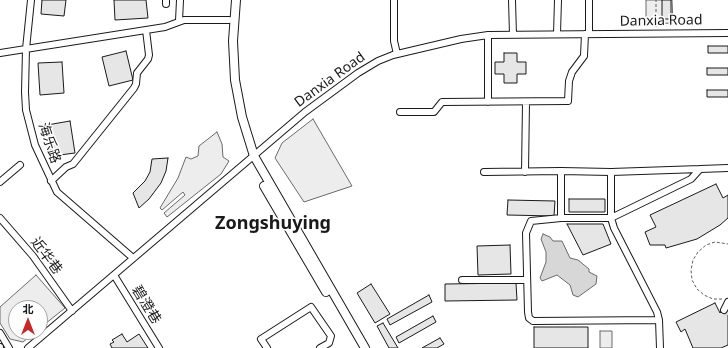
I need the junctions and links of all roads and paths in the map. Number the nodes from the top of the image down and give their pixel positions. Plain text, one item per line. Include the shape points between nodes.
1 (31, 0) edge
2 (180, 0) edge
3 (231, 0) edge
4 (236, 0) edge
5 (394, 0) edge
6 (512, 0) edge
7 (558, 0) edge
8 (589, 0) edge
9 (656, 0) edge
10 (229, 20) junction
11 (179, 21) junction
12 (146, 30) junction
13 (728, 32) edge
14 (558, 34) junction
15 (587, 34) junction
16 (656, 34) junction
17 (488, 35) junction
18 (513, 35) junction
19 (26, 49) junction
20 (0, 53) edge
21 (397, 54) junction
22 (488, 102) junction
23 (526, 102) junction
24 (400, 112) dead end
25 (252, 158) junction
26 (20, 165) dead end
27 (728, 168) edge
28 (700, 169) junction
29 (561, 171) junction
30 (484, 172) dead end
31 (525, 172) junction
32 (612, 172) junction
33 (0, 182) edge
34 (50, 182) junction
35 (0, 218) edge
36 (562, 218) junction
37 (611, 218) junction
38 (728, 244) edge
39 (133, 258) junction
40 (114, 275) junction
41 (462, 280) dead end
42 (527, 280) junction
43 (726, 301) edge
44 (724, 310) dead end
45 (72, 311) junction
46 (659, 320) junction
47 (0, 333) edge
48 (9, 348) edge
49 (28, 348) edge
50 (159, 348) edge
51 (267, 348) edge
52 (320, 348) edge
53 (359, 348) edge
54 (365, 348) edge
55 (660, 348) edge

1 - 19 street, 海乐路
2 - 11 street
3 - 10 main road
4 - 25 main road via 233,42 235,80
5 - 21 street via 394,41
6 - 18 street
7 - 14 street
8 - 15 street
9 - 16 path
10 - 11 street
10 - 25 main road via 228,61 232,97
11 - 12 street via 165,27
12 - 19 street
12 - 34 street via 149,55 137,73 134,88 73,164
13 - 16 street, Danxia Road
14 - 15 street, Danxia Road
14 - 18 street, Danxia Road
15 - 16 street, Danxia Road
15 - 23 street via 584,56 572,72 569,81 568,101
17 - 18 street, Danxia Road
17 - 21 street, Danxia Road
17 - 22 street
19 - 20 street
19 - 34 street, 海乐路 via 26,110 35,145
21 - 25 street, Danxia Road via 378,61 358,73 306,112
22 - 23 street
22 - 24 street via 442,102 434,112
23 - 31 street
25 - 39 street, Danxia Road
25 - 53 main road via 285,224
25 - 54 main road
26 - 33 street
27 - 28 street
28 - 32 street
28 - 37 street via 691,179
29 - 31 street
29 - 32 street
29 - 36 street
30 - 31 street
32 - 37 street
34 - 39 street, 海乐路 via 57,192
35 - 45 street, 近华巷 via 32,256
36 - 37 street
36 - 42 street via 531,221 526,233
37 - 46 street
38 - 43 path via 715,242 706,245 693,260 691,270 694,284 704,295
39 - 40 street, Danxia Road
40 - 45 street, Danxia Road
40 - 50 street, 碧澄巷
41 - 42 street
42 - 46 street via 529,318 534,321
43 - 44 street
45 - 49 street, Danxia Road
46 - 55 street
47 - 48 street
51 - 52 street via 261,339 311,307 331,336 329,343

